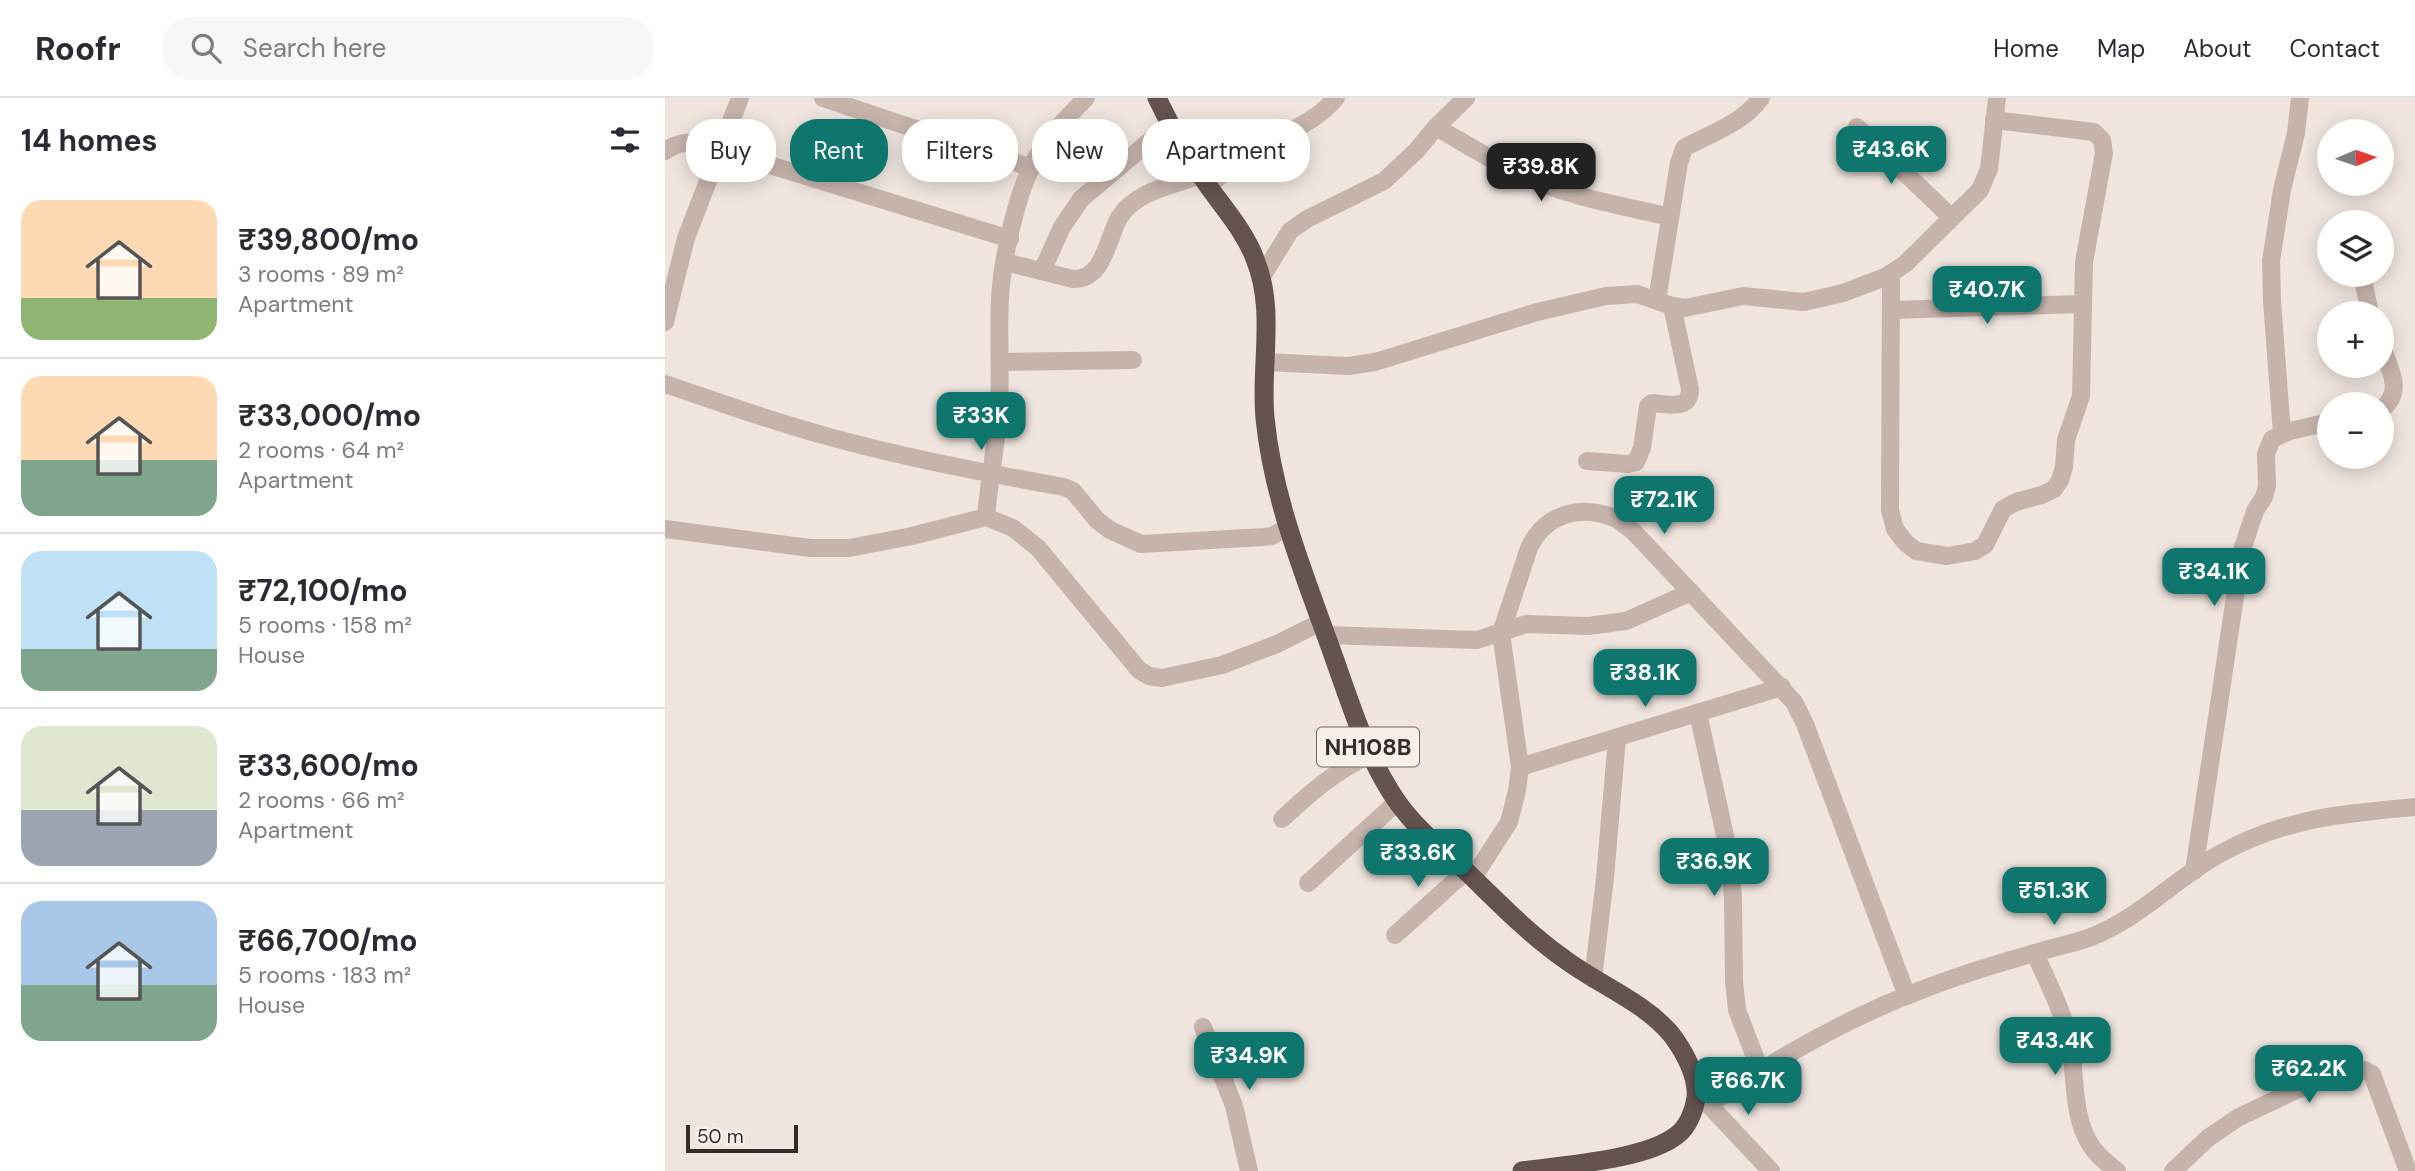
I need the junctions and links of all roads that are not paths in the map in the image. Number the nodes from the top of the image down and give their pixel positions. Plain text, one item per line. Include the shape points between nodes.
1 (740, 98) edge
2 (823, 98) edge
3 (1086, 98) edge
4 (1157, 98) edge
5 (1336, 98) edge
6 (1466, 98) edge
7 (1761, 98) edge
8 (1997, 98) edge
9 (2300, 98) edge
10 (731, 119) edge
11 (1065, 119) edge
12 (1168, 119) edge
13 (1994, 120) junction
14 (1310, 121) edge
15 (1436, 127) junction
16 (1857, 127) dead end
17 (686, 142) edge
18 (1142, 148) edge
19 (665, 151) edge
20 (776, 167) edge
21 (1032, 168) joint
22 (706, 182) edge
23 (1199, 182) edge
24 (1205, 182) edge
25 (1670, 217) junction
26 (1952, 218) junction
27 (1010, 239) junction
28 (1005, 262) junction
29 (672, 267) edge
30 (1042, 271) junction
31 (1891, 274) junction
32 (1261, 278) junction
33 (1664, 303) junction
34 (2082, 304) junction
35 (1891, 310) junction
36 (665, 322) edge
37 (1133, 360) dead end
38 (1000, 362) junction
39 (1266, 362) junction
40 (665, 384) edge
41 (2317, 425) edge
42 (2282, 433) junction
43 (1587, 461) dead end
44 (989, 474) junction
45 (986, 517) junction
46 (1288, 527) junction
47 (665, 529) edge
48 (1691, 592) junction
49 (1324, 628) junction
50 (1501, 633) junction
51 (1782, 687) junction
52 (1698, 713) junction
53 (1616, 738) junction
54 (1371, 754) junction
55 (1520, 767) junction
56 (1397, 802) junction
57 (2415, 807) edge
58 (1282, 819) dead end
59 (2194, 872) junction
60 (1469, 875) junction
61 (1308, 883) dead end
62 (1395, 935) dead end
63 (2035, 953) junction
64 (1593, 979) junction
65 (1907, 996) junction
66 (1203, 1027) dead end
67 (1760, 1070) junction
68 (1703, 1100) junction
69 (1249, 1171) edge
70 (1522, 1171) edge
71 (1772, 1171) edge
72 (2117, 1171) edge
73 (2173, 1171) edge
74 (2408, 1171) edge

1 - 10 street
2 - 21 street
3 - 11 street
4 - 12 highway, NH108B
5 - 14 street
6 - 15 street
7 - 25 street via 1728,128 1684,148
8 - 13 street
9 - 42 street via 2271,261
13 - 26 street via 1985,181
13 - 34 street via 2084,129 2102,140 2104,153 2084,262
15 - 25 street via 1547,185
15 - 32 street via 1384,181 1290,231
16 - 26 street
17 - 19 street
18 - 30 street via 1081,199
20 - 27 street
21 - 27 street
22 - 29 street
23 - 30 street via 1149,192 1134,200 1119,218 1091,275 1073,279
24 - 32 highway, NH108B via 1245,239
25 - 33 street
26 - 31 street
27 - 28 street
28 - 30 street
28 - 38 street via 999,301
29 - 36 street
31 - 33 street via 1813,301 1743,296 1702,306
31 - 35 street
32 - 39 highway, NH108B
33 - 39 street via 1637,294 1606,296 1349,366
33 - 43 street via 1690,397 1685,404 1648,406 1636,462
34 - 35 street
34 - 35 street via 2081,396 2066,440 2060,481 2054,489 2003,509 1985,545 1947,556 1916,551 1895,529 1890,510
37 - 38 street
38 - 44 street via 999,409
39 - 46 highway, NH108B via 1265,415 1275,482
40 - 44 street via 784,424
41 - 42 street
42 - 59 street via 2267,446 2267,486 2242,550
44 - 45 street
44 - 46 street via 1073,491 1097,520 1141,544 1264,537
45 - 47 street via 849,548 810,548
45 - 49 street via 1013,528 1038,548 1139,670 1149,676 1162,678 1222,665
46 - 49 highway, NH108B
48 - 50 street via 1626,621 1588,626 1526,624
48 - 50 street via 1633,531 1615,519 1584,512 1564,515 1546,523 1535,535
48 - 51 street
49 - 50 street via 1459,641
49 - 54 highway, NH108B
50 - 55 street
51 - 52 street
51 - 65 street via 1805,724
52 - 53 street
52 - 67 street via 1729,854 1737,1010
53 - 55 street
53 - 64 street
54 - 56 highway, NH108B
54 - 58 street via 1316,786
55 - 60 street via 1509,822
56 - 60 highway, NH108B
56 - 61 street
57 - 59 street via 2297,822 2255,836
59 - 63 street via 2092,937
60 - 62 street
60 - 64 highway, NH108B via 1560,957
63 - 65 street
63 - 72 street via 2064,1022 2088,1142
64 - 68 highway, NH108B via 1633,1003 1670,1034 1683,1052
65 - 67 street via 1837,1026
66 - 69 street via 1234,1106
67 - 68 street
68 - 70 highway via 1680,1133 1656,1146
68 - 71 street
73 - 74 street via 2239,1117 2354,1066 2372,1074

